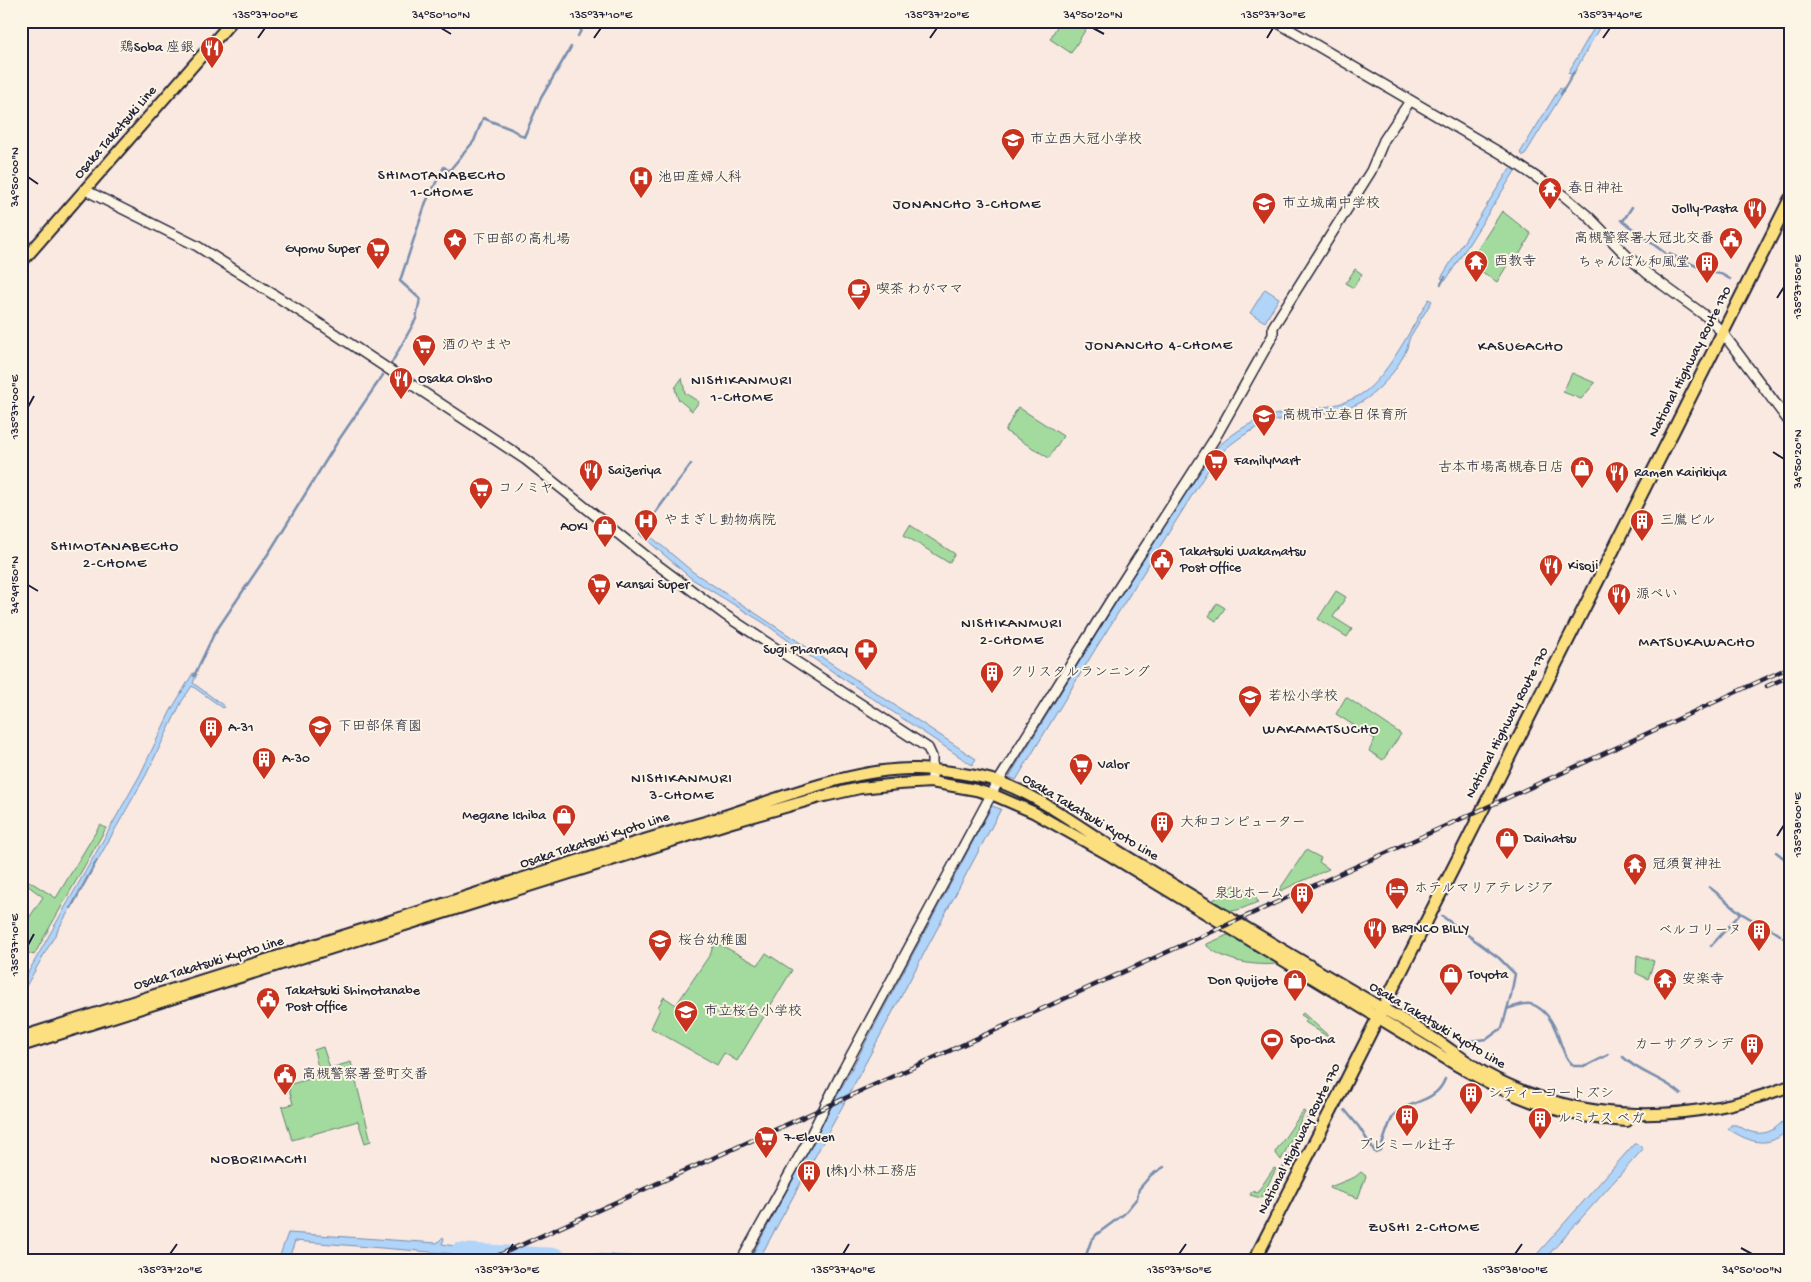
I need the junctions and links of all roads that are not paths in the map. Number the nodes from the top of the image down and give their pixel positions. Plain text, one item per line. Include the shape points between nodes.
1 (232, 21) edge
2 (1275, 21) edge
3 (1410, 101) junction
4 (85, 190) junction
5 (1790, 199) edge
6 (21, 263) edge
7 (1722, 332) junction
8 (1790, 423) edge
9 (932, 771) junction
10 (931, 782) junction
11 (1001, 783) junction
12 (994, 795) junction
13 (652, 842) junction
14 (1380, 1012) junction
15 (21, 1037) edge
16 (21, 1046) edge
17 (1790, 1086) edge
18 (1790, 1094) edge
19 (741, 1261) edge
20 (1254, 1261) edge

1 - 4 main road, Osaka Takatsuki Line
2 - 3 street
3 - 7 street via 1549,184 1588,216 1624,254
3 - 11 street via 1384,140 1371,171 1273,327 1273,335 1215,438
4 - 6 main road, Osaka Takatsuki Line
4 - 9 street via 197,246 526,460 725,615 928,748
5 - 7 highway, National Highway Route 170
7 - 8 street
7 - 14 highway, National Highway Route 170
9 - 10 street
9 - 11 main road, Osaka Takatsuki Kyoto Line
9 - 13 main road, Osaka Takatsuki Kyoto Line via 916,769 868,774
10 - 12 main road, Osaka Takatsuki Kyoto Line
10 - 13 main road, Osaka Takatsuki Kyoto Line via 860,788
11 - 12 street
11 - 14 main road, Osaka Takatsuki Kyoto Line via 1038,801
12 - 14 main road, Osaka Takatsuki Kyoto Line via 1111,856 1174,896
12 - 19 street
13 - 15 main road, Osaka Takatsuki Kyoto Line
13 - 16 main road, Osaka Takatsuki Kyoto Line via 360,941
14 - 17 main road, Osaka Takatsuki Kyoto Line via 1433,1038 1503,1082 1539,1097 1584,1109 1622,1114 1680,1114 1732,1104
14 - 18 main road, Osaka Takatsuki Kyoto Line via 1458,1066 1504,1091 1555,1110 1590,1118 1652,1121 1702,1117
14 - 20 highway, National Highway Route 170

